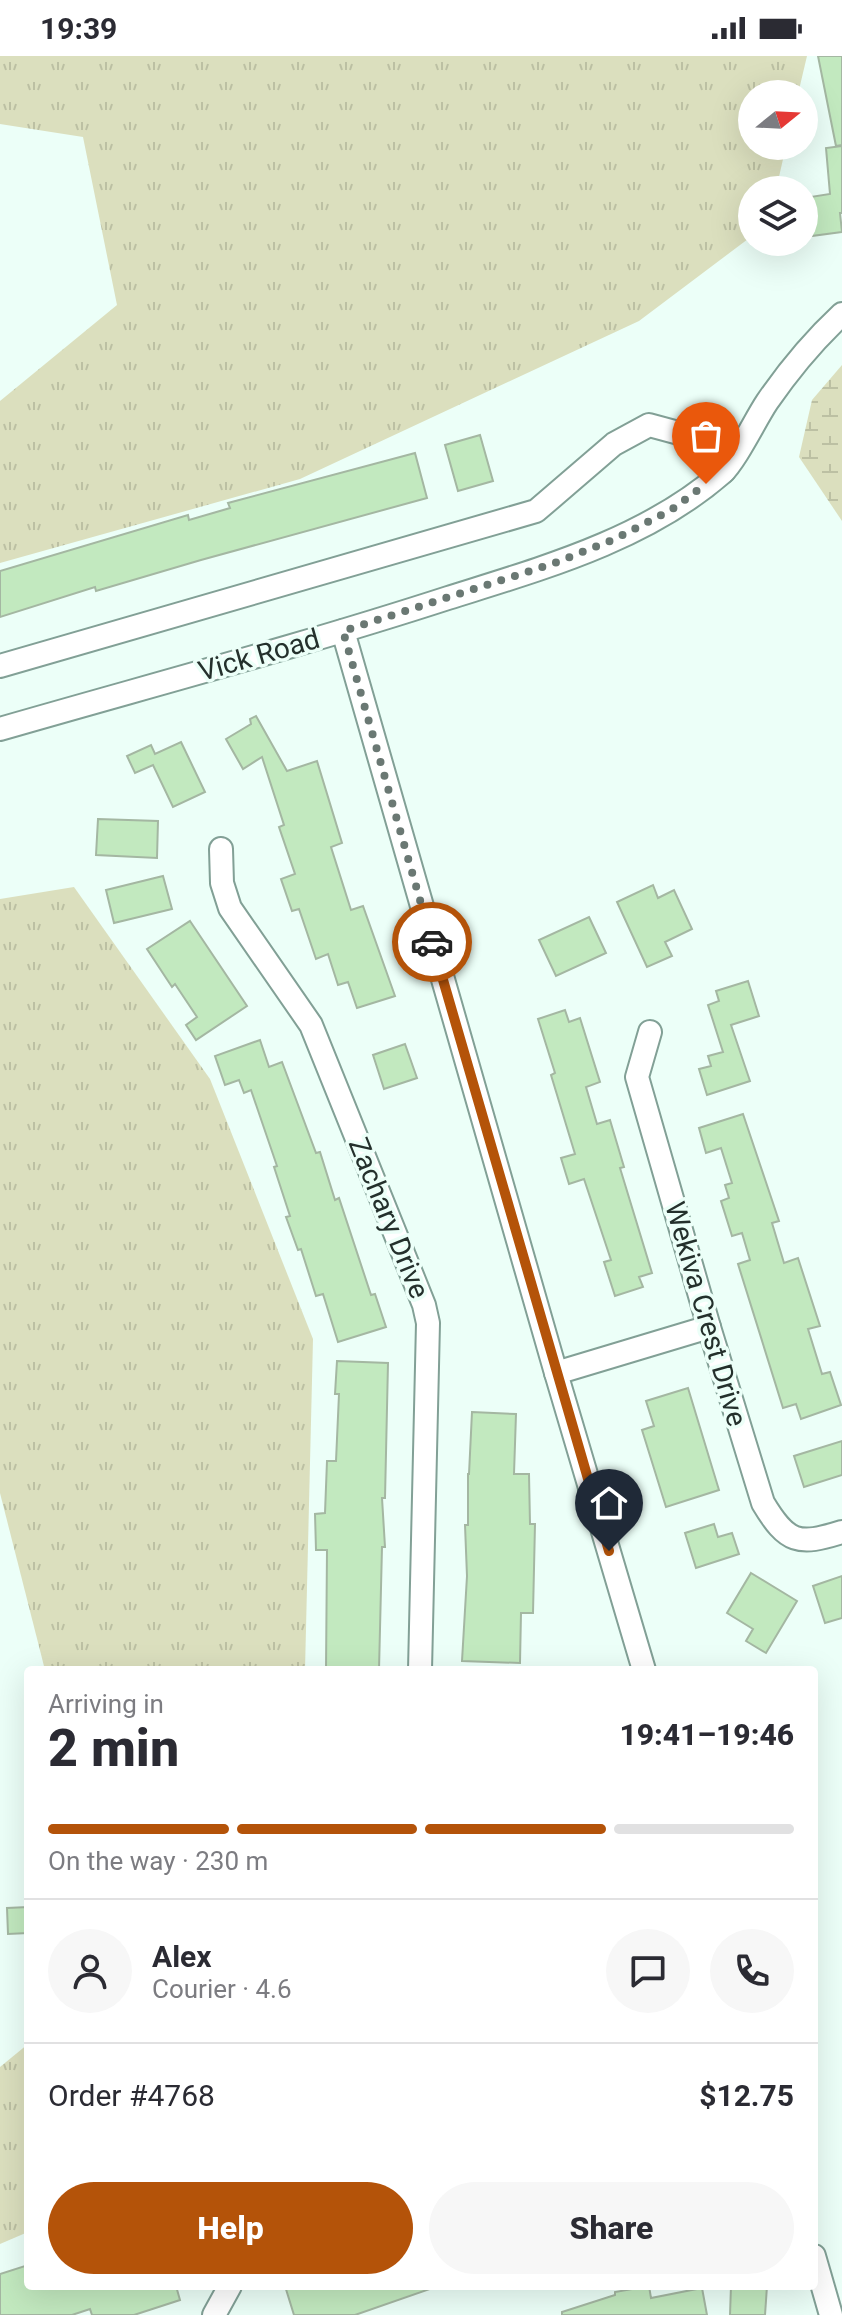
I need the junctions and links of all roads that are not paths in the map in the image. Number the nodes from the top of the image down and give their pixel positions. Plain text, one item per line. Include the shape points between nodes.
1 (842, 314) edge
2 (724, 471) junction
3 (343, 631) junction
4 (0, 666) edge
5 (0, 729) edge
6 (221, 849) dead end
7 (650, 1032) dead end
8 (709, 1327) junction
9 (556, 1373) junction
10 (842, 1532) edge
11 (420, 1666) edge
12 (643, 1666) edge
13 (818, 2270) edge
14 (228, 2290) edge
15 (214, 2315) edge
16 (831, 2315) edge

1 - 2 street, Vick Road via 768,400
2 - 3 street, Vick Road via 671,510 615,539
2 - 4 street via 686,435 649,425 614,444 536,511
3 - 5 street, Vick Road
3 - 9 street
6 - 11 street, Zachary Drive via 222,883 230,908 311,1025 424,1305 428,1323
7 - 8 street, Wekiva Crest Drive via 637,1077
8 - 9 street
8 - 10 street, Wekiva Crest Drive via 763,1503 777,1527 793,1538 816,1540
9 - 12 street
13 - 16 street
14 - 15 street

